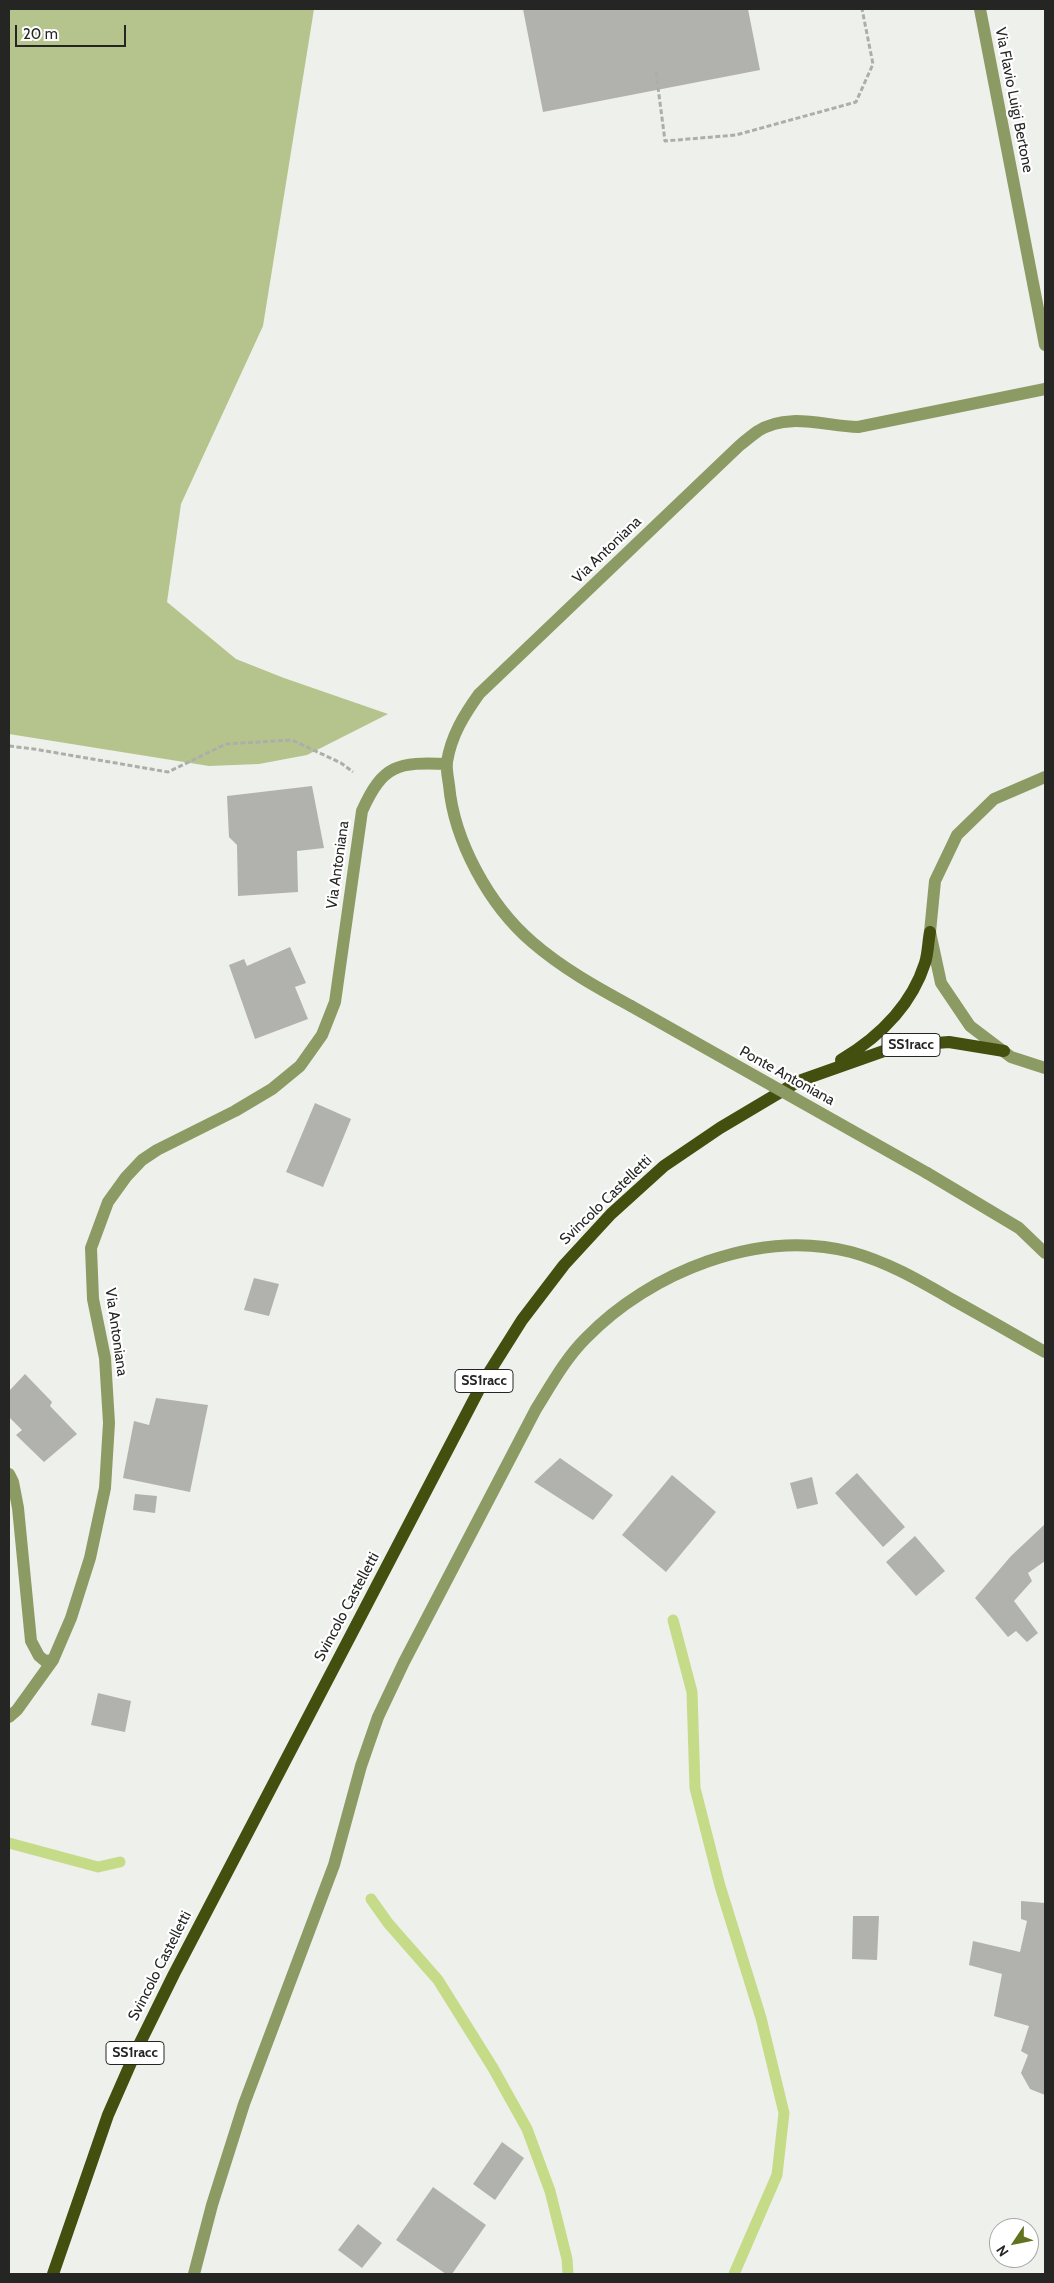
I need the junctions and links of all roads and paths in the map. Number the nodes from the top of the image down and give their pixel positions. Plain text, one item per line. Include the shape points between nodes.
1 (862, 9) edge
2 (980, 9) edge
3 (656, 72) dead end
4 (1045, 345) edge
5 (1045, 389) edge
6 (9, 746) edge
7 (447, 764) junction
8 (1045, 777) edge
9 (373, 787) junction
10 (930, 932) junction
11 (1004, 1051) junction
12 (1045, 1068) edge
13 (822, 1072) junction
14 (1045, 1253) edge
15 (1045, 1352) edge
16 (9, 1474) edge
17 (52, 1660) junction
18 (9, 1717) edge
19 (53, 2274) edge
20 (194, 2274) edge

1 - 3 path via 873,64 856,102 736,135 665,141
2 - 4 street, Via Flavio Luigi Bertone
5 - 7 street, Via Antoniana via 858,427 782,421 758,431 479,694 453,738
6 - 9 path via 168,772 226,744 292,740 341,763
7 - 9 street, Via Antoniana via 412,762 392,770
7 - 14 street, Ponte Antoniana, bridge via 450,805 470,862 495,900 539,947 570,971 1019,1228
8 - 10 street via 994,799 957,834 935,881
9 - 17 street, Via Antoniana via 362,811 335,1002 322,1035 300,1066 272,1089 142,1160 108,1202 91,1248 93,1300 105,1358 109,1414 105,1488 71,1618
10 - 11 street via 941,983 970,1026
10 - 13 main road, SS1racc via 926,962 899,1013 864,1046
11 - 12 street via 1011,1057
11 - 13 main road, SS1racc via 949,1042 898,1046
13 - 19 main road, Svincolo Castelletti / SS1racc via 800,1080 664,1166 611,1214 564,1265 522,1320 483,1382 137,2049 108,2115
15 - 20 street via 900,1270 852,1252 818,1245 764,1247 714,1258 627,1302 585,1338 536,1409 378,1717 360,1766 334,1865 244,2104
16 - 17 street via 14,1482 18,1508 30,1641 45,1661
17 - 18 street, Via Antoniana via 31,1692

